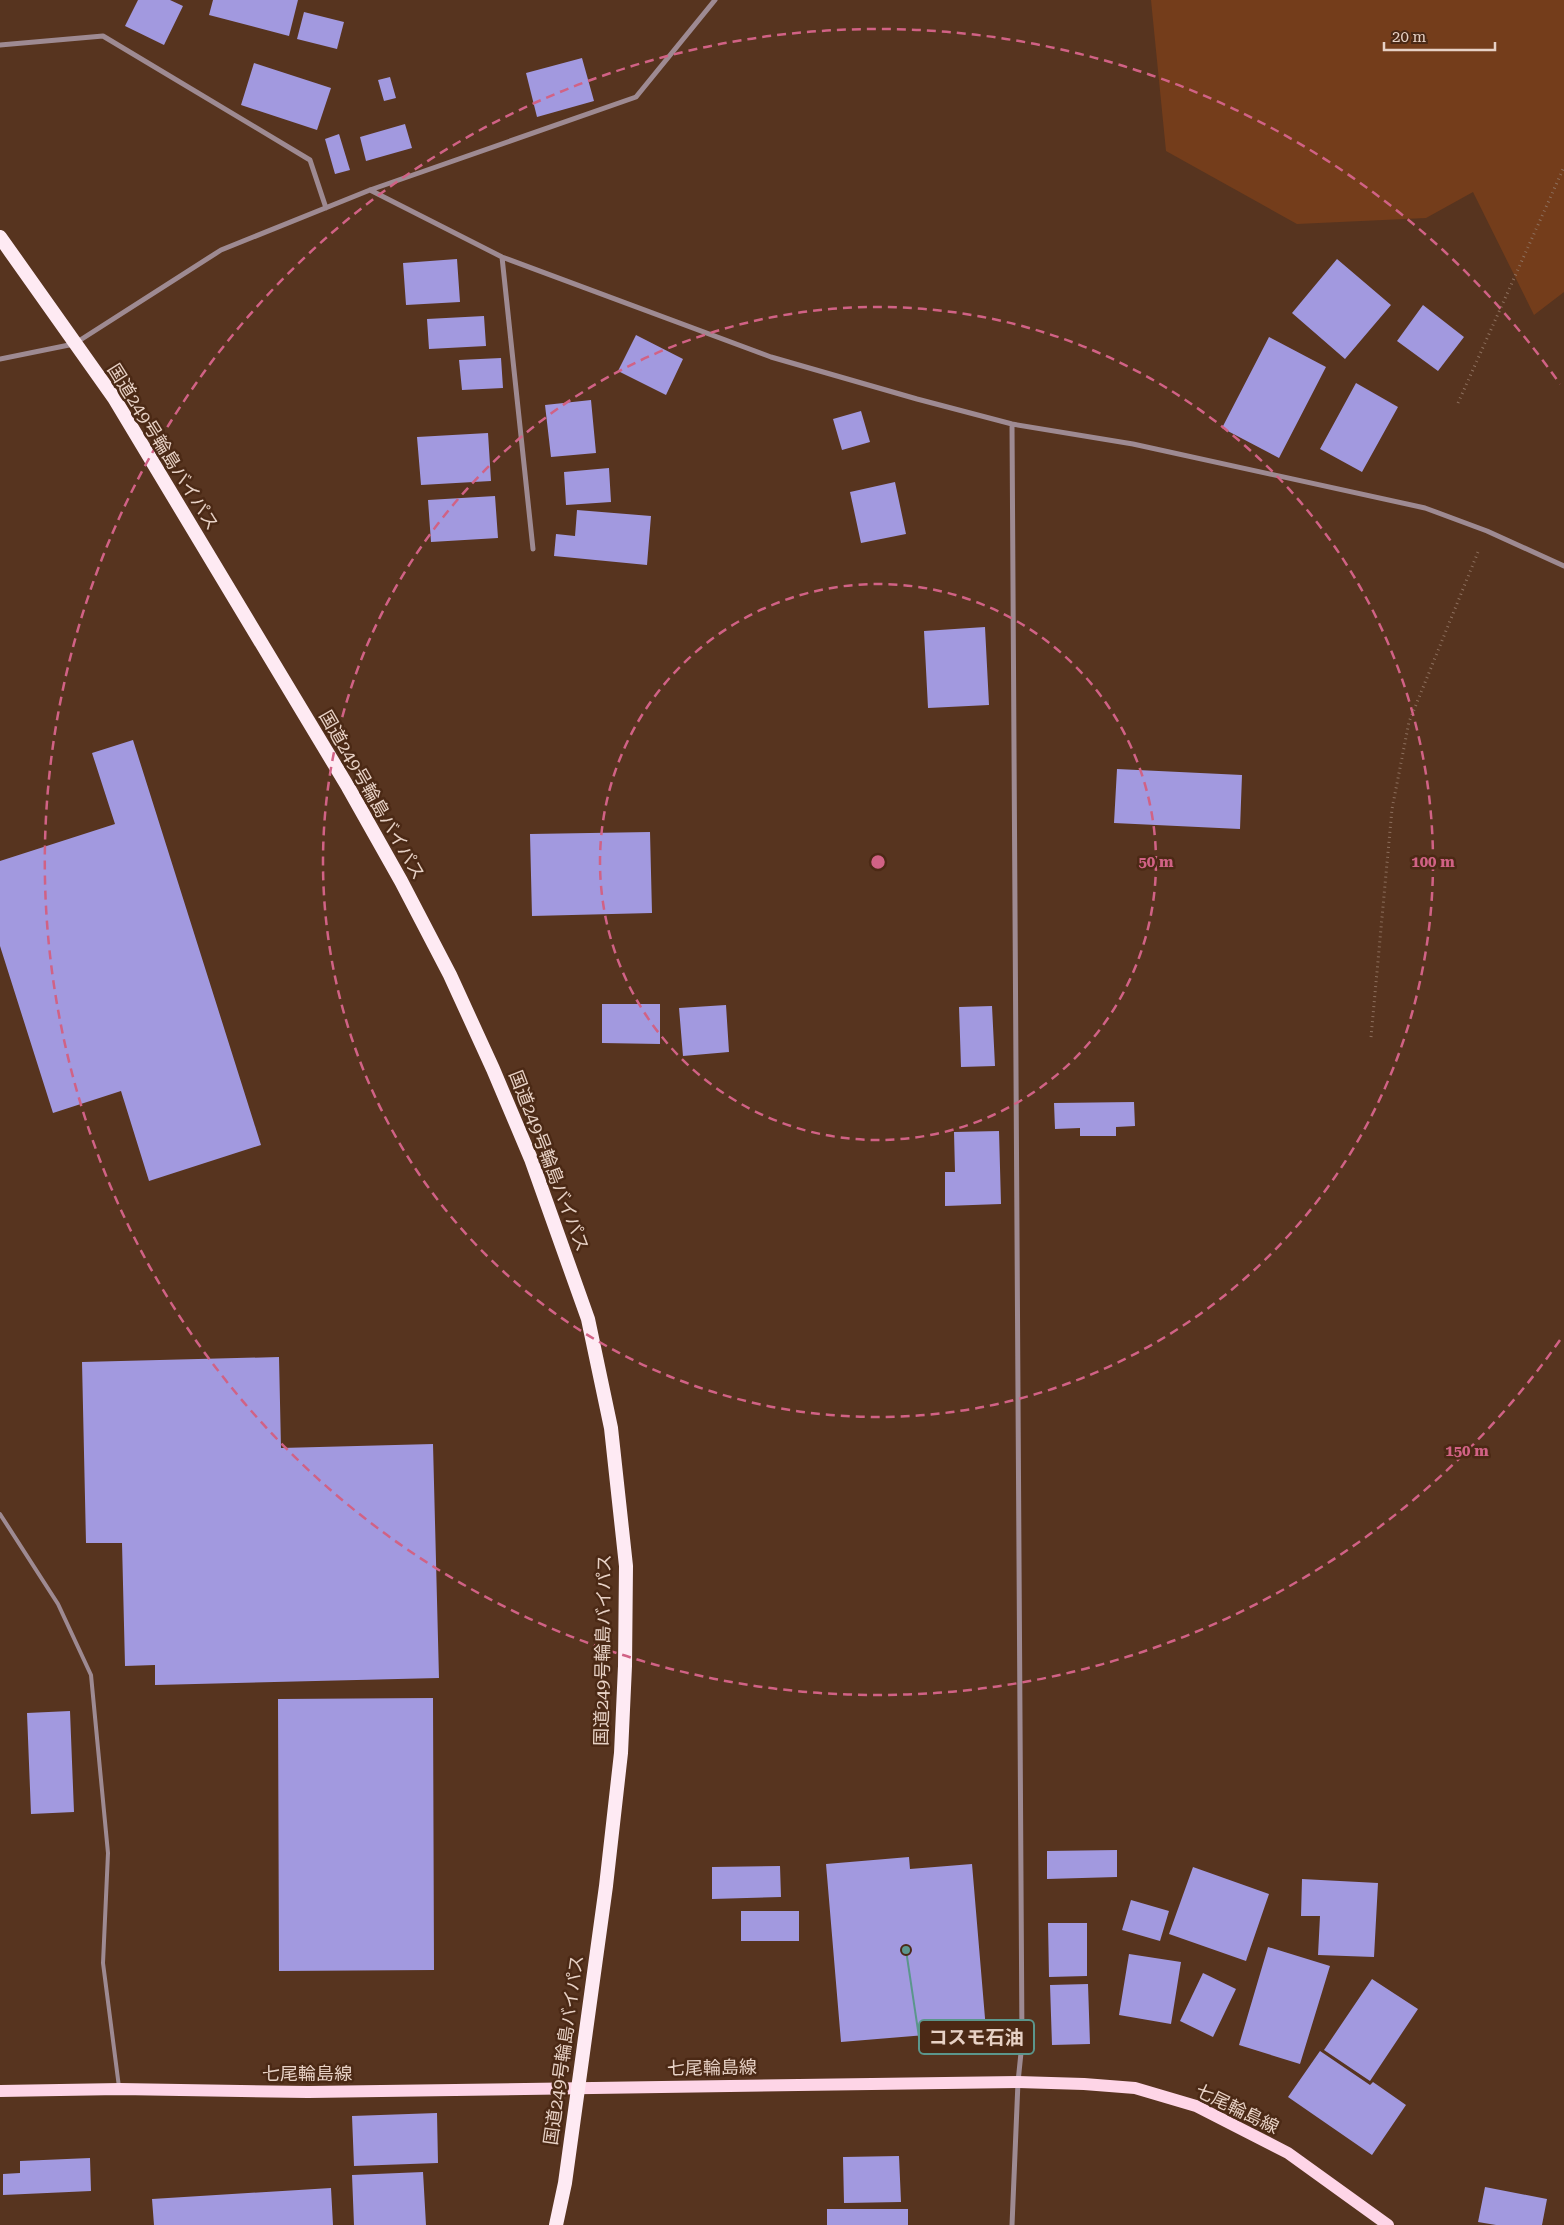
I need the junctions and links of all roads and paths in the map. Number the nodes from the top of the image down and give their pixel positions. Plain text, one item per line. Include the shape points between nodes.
1 (715, 0) edge
2 (0, 45) edge
3 (1564, 167) edge
4 (370, 190) junction
5 (326, 208) junction
6 (0, 238) edge
7 (502, 257) junction
8 (74, 344) junction
9 (0, 359) edge
10 (1458, 403) dead end
11 (1012, 424) junction
12 (1487, 531) junction
13 (533, 549) dead end
14 (1564, 566) edge
15 (1371, 1038) dead end
16 (0, 1514) edge
17 (1018, 2082) junction
18 (576, 2088) junction
19 (120, 2089) junction
20 (0, 2091) edge
21 (556, 2225) edge
22 (1012, 2225) edge
23 (1388, 2225) edge

1 - 4 street via 636,97
2 - 5 street via 103,36 310,160
3 - 10 path
4 - 5 street
4 - 7 street
5 - 8 street via 221,250
6 - 8 highway, 国道249号輪島バイパス
7 - 11 street via 771,356
7 - 13 street
8 - 9 street
8 - 18 highway, 国道249号輪島バイパス via 114,398 406,889 493,1069 534,1167 588,1319 611,1428 626,1566 625,1666 619,1772 606,1886
11 - 12 street via 1133,444 1322,484 1425,508
11 - 17 street via 1022,2032
12 - 14 street
12 - 15 path via 1408,722 1392,809
16 - 19 lane via 58,1604 91,1676 108,1853 103,1963
17 - 18 main road, 七尾輪島線
17 - 22 street
17 - 23 main road, 七尾輪島線 via 1135,2088 1196,2106 1288,2154
18 - 19 main road, 七尾輪島線 via 308,2092
18 - 21 highway, 国道249号輪島バイパス via 565,2183
19 - 20 main road, 七尾輪島線

